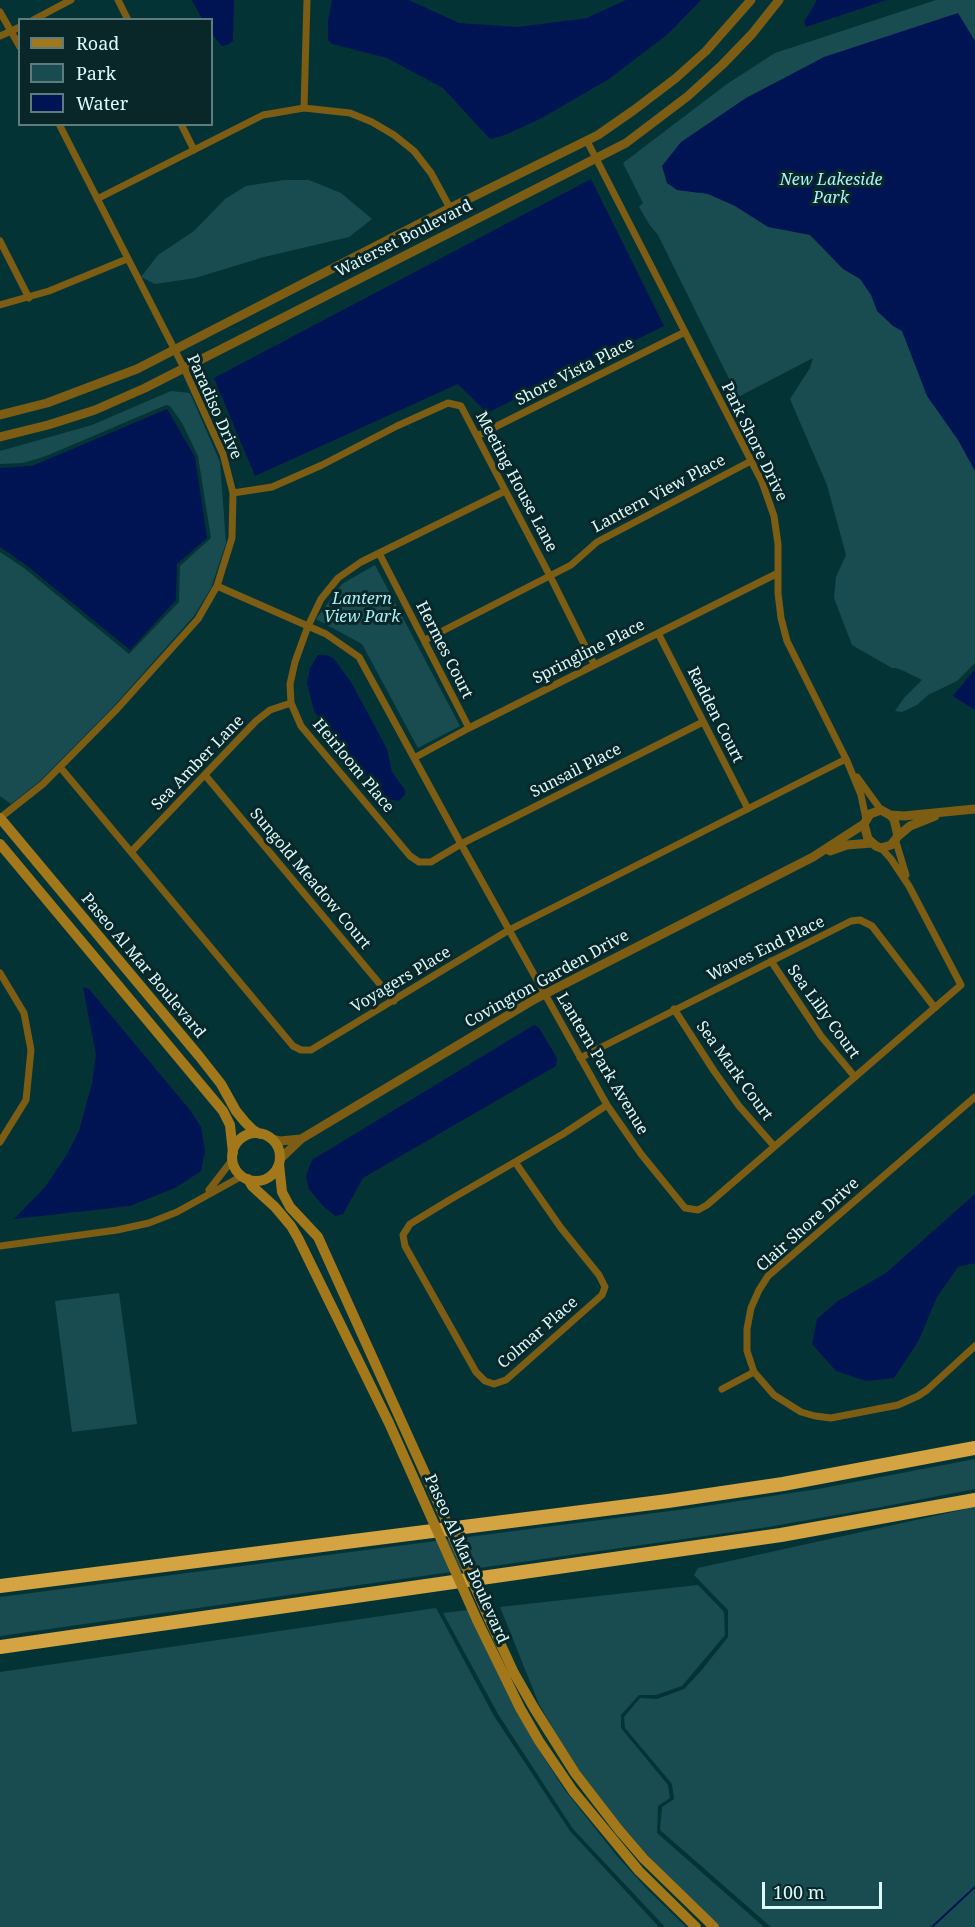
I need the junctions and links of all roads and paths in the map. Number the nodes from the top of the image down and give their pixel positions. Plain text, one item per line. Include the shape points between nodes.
1 (71, 0) edge
2 (118, 0) edge
3 (307, 0) edge
4 (751, 0) edge
5 (779, 0) edge
6 (0, 12) edge
7 (37, 18) edge
8 (127, 18) edge
9 (18, 28) edge
10 (11, 31) junction
11 (0, 36) edge
12 (18, 43) edge
13 (304, 108) junction
14 (60, 126) edge
15 (182, 126) edge
16 (587, 141) junction
17 (194, 150) junction
18 (597, 159) junction
19 (97, 199) junction
20 (450, 208) junction
21 (0, 241) edge
22 (127, 259) junction
23 (29, 298) junction
24 (0, 305) edge
25 (685, 332) junction
26 (173, 349) junction
27 (184, 368) junction
28 (0, 415) edge
29 (477, 436) junction
30 (0, 437) edge
31 (752, 461) junction
32 (505, 491) junction
33 (233, 493) junction
34 (380, 553) junction
35 (778, 573) junction
36 (550, 576) junction
37 (218, 586) junction
38 (308, 626) junction
39 (658, 633) junction
40 (425, 640) junction
41 (594, 664) junction
42 (291, 703) junction
43 (703, 722) junction
44 (468, 728) junction
45 (414, 758) junction
46 (846, 759) junction
47 (60, 767) junction
48 (850, 768) junction
49 (205, 775) junction
50 (748, 809) junction
51 (975, 809) edge
52 (949, 811) junction
53 (886, 812) junction
54 (0, 818) edge
55 (865, 821) junction
56 (897, 839) junction
57 (872, 843) junction
58 (0, 844) edge
59 (461, 844) junction
60 (881, 848) junction
61 (131, 852) junction
62 (813, 857) junction
63 (909, 886) junction
64 (509, 930) junction
65 (771, 961) junction
66 (0, 974) edge
67 (544, 994) junction
68 (394, 1000) junction
69 (935, 1008) junction
70 (674, 1009) junction
71 (580, 1058) junction
72 (855, 1077) junction
73 (975, 1097) edge
74 (607, 1105) junction
75 (260, 1134) junction
76 (271, 1139) junction
77 (301, 1139) junction
78 (0, 1142) edge
79 (774, 1146) junction
80 (233, 1156) junction
81 (280, 1161) junction
82 (515, 1162) junction
83 (245, 1177) junction
84 (205, 1195) junction
85 (0, 1246) edge
86 (975, 1346) edge
87 (754, 1372) junction
88 (722, 1389) dead end
89 (975, 1448) edge
90 (975, 1500) edge
91 (0, 1586) edge
92 (0, 1647) edge
93 (696, 1927) edge
94 (714, 1927) edge

1 - 7 street
2 - 8 street
3 - 13 street
4 - 16 street, Waterset Boulevard via 676,78
5 - 18 street, Waterset Boulevard via 752,34 688,96 626,143
6 - 10 street
9 - 10 street
10 - 11 street
10 - 12 street
13 - 17 street via 263,115
13 - 20 street via 350,113 394,135 414,151 431,173
14 - 19 street, Paradiso Drive
15 - 17 street
16 - 18 street, Park Shore Drive
16 - 20 street, Waterset Boulevard
17 - 19 street
18 - 25 street, Park Shore Drive
18 - 27 street, Waterset Boulevard
19 - 22 street, Paradiso Drive
20 - 26 street, Waterset Boulevard
21 - 23 street
22 - 23 street
22 - 26 street, Paradiso Drive
23 - 24 street
25 - 29 street, Shore Vista Place
25 - 31 street, Park Shore Drive
26 - 27 street, Paradiso Drive
26 - 28 street, Waterset Boulevard via 87,389
27 - 30 street, Waterset Boulevard via 95,410
27 - 33 street, Paradiso Drive via 223,454
29 - 32 street, Meeting House Lane
29 - 33 street, Meeting House Lane via 461,406 448,403 272,487
31 - 35 street, Park Shore Drive via 774,516
31 - 36 street, Lantern View Place via 597,542 571,565
32 - 34 street, Heirloom Place
32 - 36 street, Meeting House Lane
33 - 37 street, Paradiso Drive via 232,538
34 - 38 street, Heirloom Place via 338,578 321,599
34 - 40 street, Hermes Court
35 - 39 street, Springline Place
35 - 46 street, Park Shore Drive via 781,618 787,640
36 - 40 street, Lantern View Place
36 - 41 street, Meeting House Lane
37 - 38 street, Lantern Park Avenue
37 - 47 street, Paradiso Drive via 198,619
38 - 42 street, Heirloom Place via 294,662
38 - 45 street, Lantern Park Avenue via 359,657
39 - 41 street, Springline Place
39 - 43 street, Radden Court
40 - 44 street, Hermes Court
41 - 44 street, Springline Place
42 - 49 street, Sea Amber Lane via 270,710 256,721
42 - 59 street, Heirloom Place via 301,726 410,856 425,864
43 - 50 street, Radden Court
43 - 59 street, Sunsail Place
44 - 45 street, Springline Place
45 - 59 street, Lantern Park Avenue
46 - 48 street, Park Shore Drive
46 - 50 street, Voyagers Place
47 - 54 street, Paradiso Drive
47 - 61 street, Voyagers Place
48 - 53 street, Park Shore Drive
48 - 55 street, Park Shore Drive via 861,795
49 - 61 street, Sea Amber Lane
49 - 68 street, Sungold Meadow Court
50 - 64 street, Voyagers Place
51 - 52 street
52 - 53 street via 904,816
52 - 56 street via 910,826
53 - 55 street, Covington Garden Drive via 872,813
53 - 56 street via 897,824
54 - 75 main road, Paseo Al Mar Boulevard via 199,1056 245,1122
55 - 57 street via 866,835
55 - 62 street, Covington Garden Drive via 856,831
56 - 60 street
56 - 63 street
57 - 60 street
57 - 62 street, Covington Garden Drive via 847,845
58 - 80 main road, Paseo Al Mar Boulevard via 223,1111 230,1125
59 - 64 street, Lantern Park Avenue
60 - 63 street
61 - 68 street, Voyagers Place via 301,1050 311,1050
62 - 67 street, Covington Garden Drive
63 - 69 street, Lantern Park Avenue via 961,985
64 - 67 street, Lantern Park Avenue
64 - 68 street, Voyagers Place
65 - 69 street, Waves End Place via 851,921 867,922
65 - 70 street, Waves End Place
65 - 72 street, Sea Lilly Court via 821,1036
66 - 78 street via 24,1013 31,1050 26,1100
67 - 71 street, Lantern Park Avenue
67 - 77 street, Covington Garden Drive
69 - 72 street, Lantern Park Avenue
70 - 71 street, Waves End Place
70 - 79 street, Sea Mark Court via 739,1106
71 - 74 street, Lantern Park Avenue
72 - 79 street, Lantern Park Avenue
73 - 87 street, Clair Shore Drive via 768,1276 751,1308 747,1329 747,1351
74 - 79 street, Lantern Park Avenue via 685,1208 698,1210 707,1205
74 - 82 street, Colmar Place
75 - 76 main road
75 - 80 main road via 243,1138
76 - 77 street
76 - 81 main road via 278,1148
77 - 81 street, Covington Garden Drive
80 - 83 main road via 234,1166
80 - 84 street
81 - 83 main road via 267,1178
81 - 94 main road, Paseo Al Mar Boulevard, bridge via 282,1192 318,1237 514,1673 560,1750 613,1822 667,1883
82 - 82 street, Colmar Place via 410,1224 403,1235 405,1246 476,1372 494,1384 506,1380 602,1295 605,1287
83 - 84 street
83 - 93 main road, Paseo Al Mar Boulevard, bridge via 282,1215 298,1238 389,1423 486,1638 539,1741 573,1791 639,1871
84 - 85 street via 177,1212 134,1227
86 - 87 street, Clair Shore Drive via 918,1396 898,1405 831,1418 801,1412 774,1395
87 - 88 street
89 - 91 highway via 668,1501
90 - 92 highway via 781,1535

